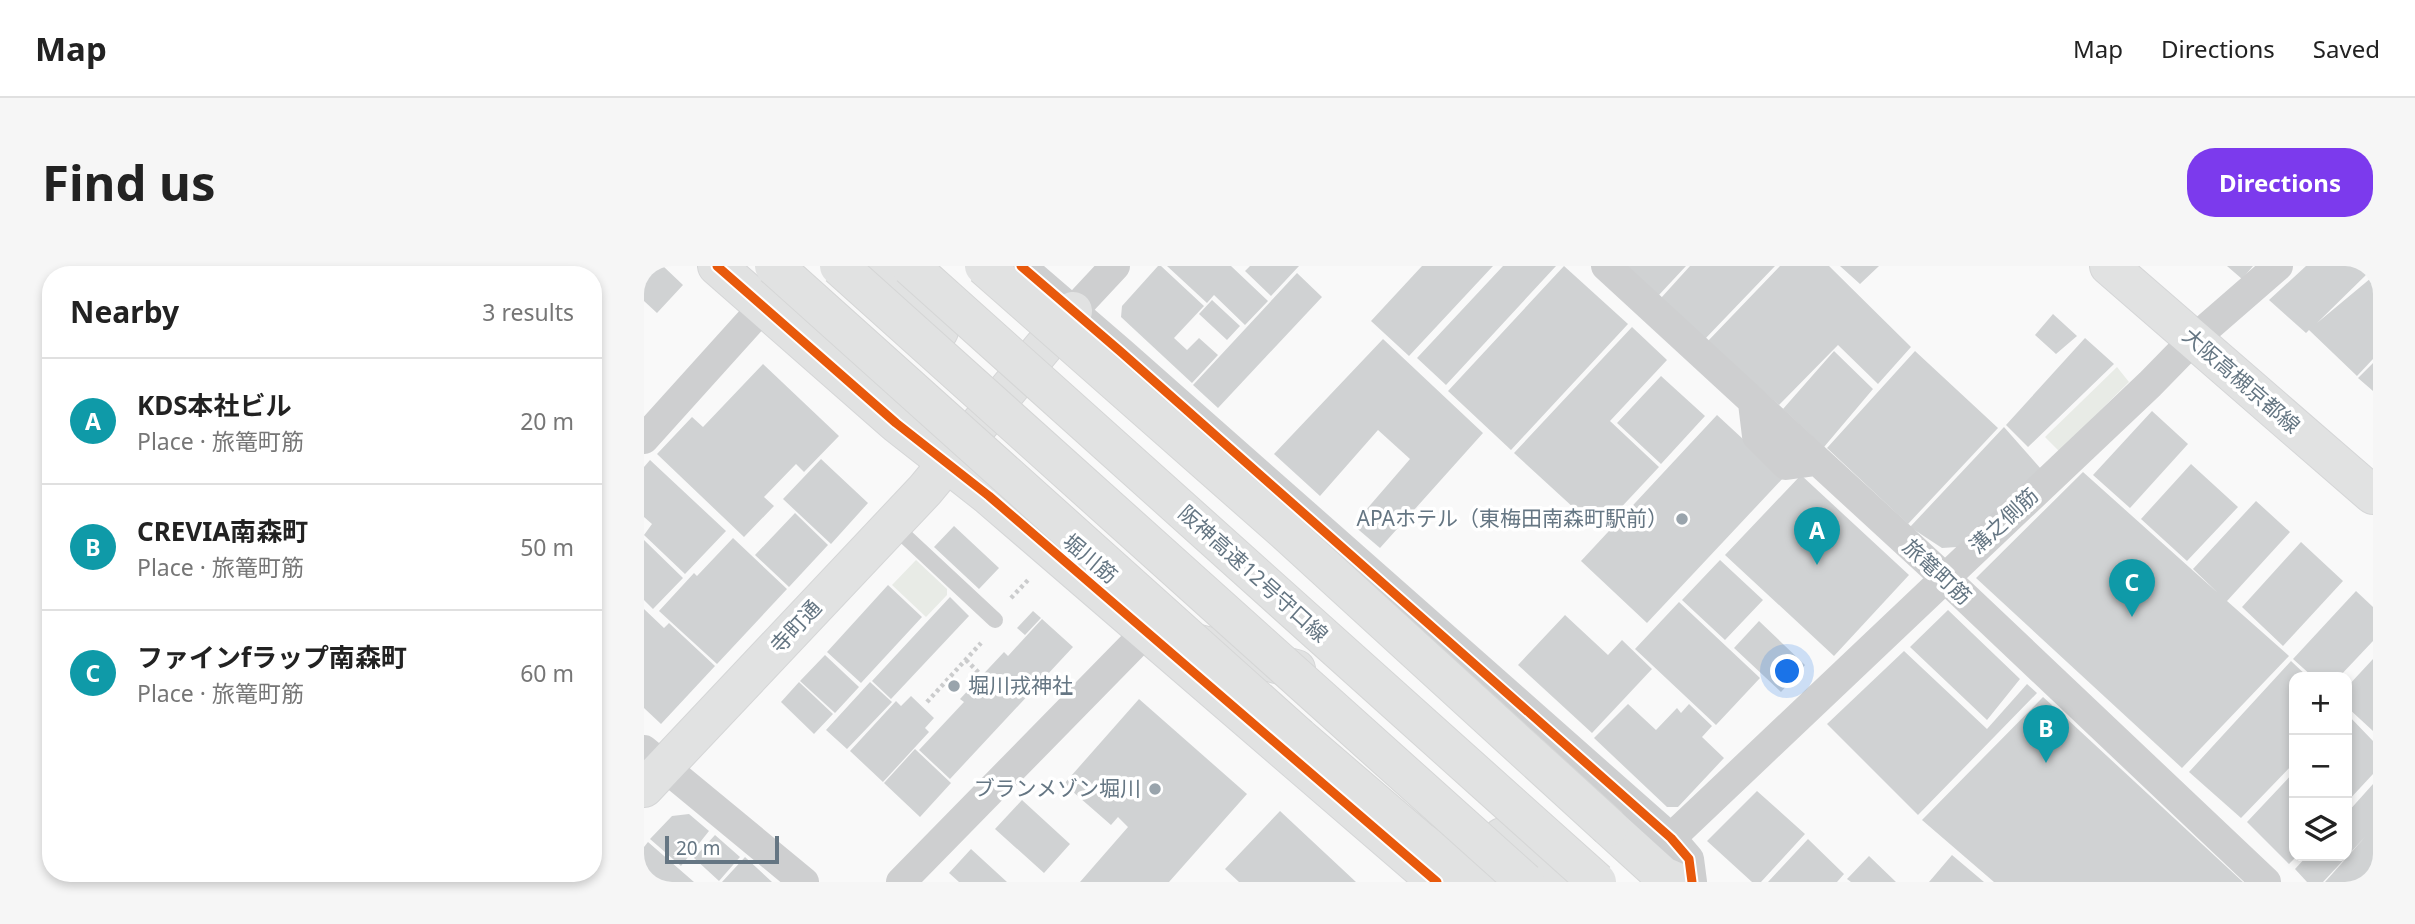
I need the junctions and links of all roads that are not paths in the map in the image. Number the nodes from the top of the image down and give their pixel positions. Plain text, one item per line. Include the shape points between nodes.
1 (717, 266) edge
2 (774, 266) edge
3 (839, 266) edge
4 (869, 266) edge
5 (910, 266) edge
6 (984, 266) edge
7 (1021, 266) edge
8 (1115, 266) edge
9 (1606, 266) edge
10 (2109, 266) edge
11 (2278, 266) edge
12 (763, 307) junction
13 (1073, 311) junction
14 (2194, 339) junction
15 (1006, 392) junction
16 (644, 439) edge
17 (947, 464) junction
18 (2373, 495) edge
19 (893, 525) junction
20 (1944, 578) junction
21 (999, 613) road end
22 (1147, 631) junction
23 (1321, 675) junction
24 (651, 768) edge
25 (1671, 838) junction
26 (804, 882) edge
27 (901, 882) edge
28 (1437, 882) edge
29 (1476, 882) edge
30 (1525, 882) edge
31 (1553, 882) edge
32 (1597, 882) edge
33 (1677, 882) edge
34 (1692, 882) edge
35 (2266, 882) edge

1 - 12 main road, 堀川筋
2 - 29 main road, bridge via 1298,737
3 - 30 main road, bridge
4 - 15 main road
5 - 32 main road, 阪神高速12号守口線, bridge
6 - 33 main road, bridge via 1286,532 1663,876
7 - 13 street
8 - 13 street
9 - 20 street, 旅篭町筋
10 - 14 main road, 大阪高槻京都線
11 - 14 street, 溝之側筋
12 - 16 street
12 - 17 main road, 堀川筋
13 - 15 main road, 寺町通
13 - 25 street
14 - 18 main road, 大阪高槻京都線
14 - 20 street, 溝之側筋
15 - 17 main road, 寺町通
15 - 23 main road
17 - 19 main road, 寺町通
17 - 22 main road, 堀川筋
19 - 21 lane
19 - 24 main road, 寺町通
20 - 25 street, 溝之側筋
20 - 35 street, 旅篭町筋
22 - 23 main road
22 - 27 street
22 - 28 main road, 堀川筋
23 - 31 main road
24 - 26 street
25 - 34 street via 1689,859

